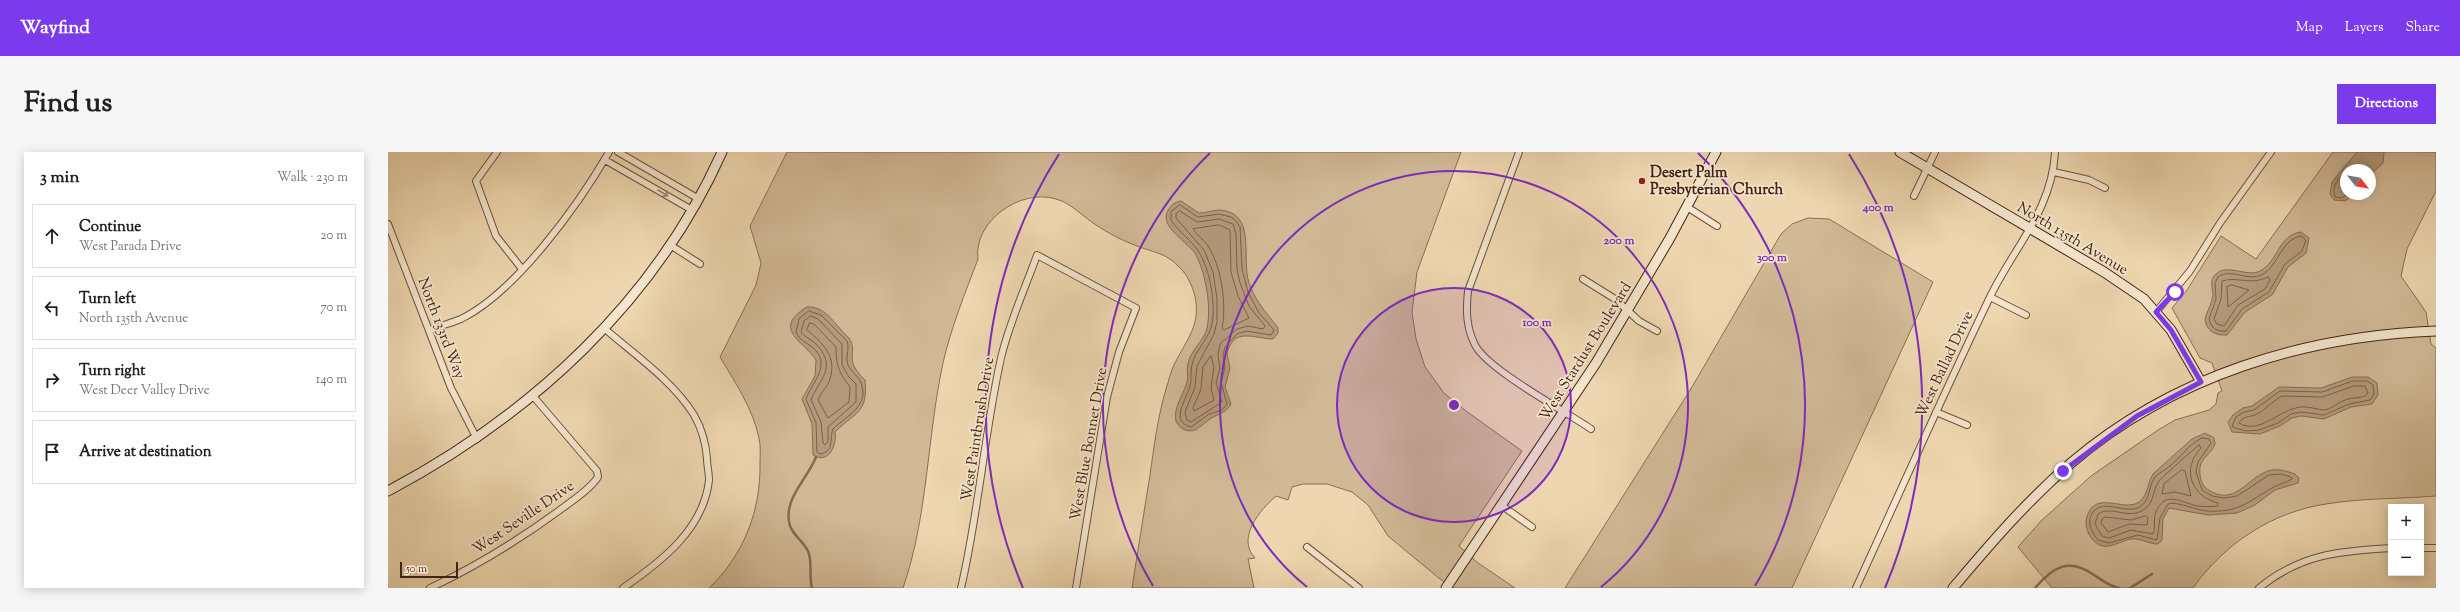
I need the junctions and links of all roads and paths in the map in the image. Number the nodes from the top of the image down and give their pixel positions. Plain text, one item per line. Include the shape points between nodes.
1 (497, 152) edge
2 (609, 152) edge
3 (618, 152) edge
4 (722, 152) edge
5 (1519, 152) edge
6 (1716, 152) edge
7 (1900, 152) edge
8 (1935, 152) edge
9 (2055, 152) edge
10 (2271, 152) edge
11 (605, 160) junction
12 (1929, 168) junction
13 (646, 169) junction
14 (2054, 172) junction
15 (640, 180) junction
16 (2105, 188) dead end
17 (1914, 196) dead end
18 (699, 199) junction
19 (1687, 208) junction
20 (692, 210) junction
21 (388, 224) edge
22 (1717, 226) dead end
23 (2030, 228) junction
24 (670, 245) junction
25 (1037, 255) joint
26 (700, 264) dead end
27 (522, 269) junction
28 (1583, 279) dead end
29 (1990, 297) junction
30 (1628, 311) junction
31 (2156, 312) junction
32 (2026, 315) dead end
33 (605, 329) junction
34 (430, 330) junction
35 (1657, 331) dead end
36 (2436, 331) edge
37 (2201, 382) junction
38 (533, 396) junction
39 (1564, 411) junction
40 (1936, 412) junction
41 (1967, 425) dead end
42 (1591, 429) dead end
43 (477, 439) junction
44 (388, 491) edge
45 (1501, 505) junction
46 (1532, 527) dead end
47 (1307, 547) dead end
48 (2388, 548) edge
49 (2424, 548) edge
50 (2436, 548) edge
51 (430, 588) edge
52 (623, 588) edge
53 (961, 588) edge
54 (1076, 588) edge
55 (1359, 588) edge
56 (1446, 588) edge
57 (1856, 588) edge
58 (1953, 588) edge
59 (2259, 588) edge

1 - 27 street via 476,181 496,236
2 - 11 street
3 - 13 street
4 - 18 street
5 - 39 street via 1468,291 1465,312 1476,346 1487,359 1500,371
6 - 19 street, West Stardust Boulevard
7 - 12 street, North 135th Avenue
8 - 12 street
9 - 14 street, West Ballad Drive
10 - 31 street via 2220,222 2190,272
11 - 15 street
11 - 27 street via 561,223
12 - 17 street
12 - 23 street, North 135th Avenue
13 - 15 street
13 - 18 street
14 - 16 street via 2089,180
14 - 23 street, West Ballad Drive via 2047,198
15 -> 20 street
18 - 20 street
19 - 22 street
19 - 30 street, West Stardust Boulevard
20 - 24 street
21 - 34 street, North 133rd Way
23 - 29 street, West Ballad Drive
23 - 31 street, North 135th Avenue via 2122,283
24 - 26 street
24 - 33 street
25 - 53 street, West Paintbrush Drive via 1002,356 992,400 980,490
25 - 54 street, West Blue Bonnet Drive via 1136,308 1119,352 1107,397
27 - 34 street via 508,284 462,318
28 - 30 street via 1615,299
29 - 32 street
29 - 40 street, West Ballad Drive
30 - 35 street
30 - 39 street, West Stardust Boulevard
31 - 37 street, North 135th Avenue via 2171,330
33 - 38 street
33 - 52 street via 674,390 694,416 705,442 709,480 699,513 684,537 661,559
34 - 43 street, North 133rd Way via 451,388
36 - 37 street via 2348,339 2282,353
37 - 58 street via 2137,416 2072,462 2014,518
38 - 43 street
38 - 51 street, West Seville Drive via 597,471 598,476 581,494 545,521 483,560
39 - 42 street
39 - 45 street, West Stardust Boulevard
40 - 41 street
40 - 57 street, West Ballad Drive
43 - 44 street
45 - 46 street
45 - 56 street, West Stardust Boulevard
47 - 55 street
48 - 59 street via 2346,550 2319,556 2296,564
49 - 50 street

